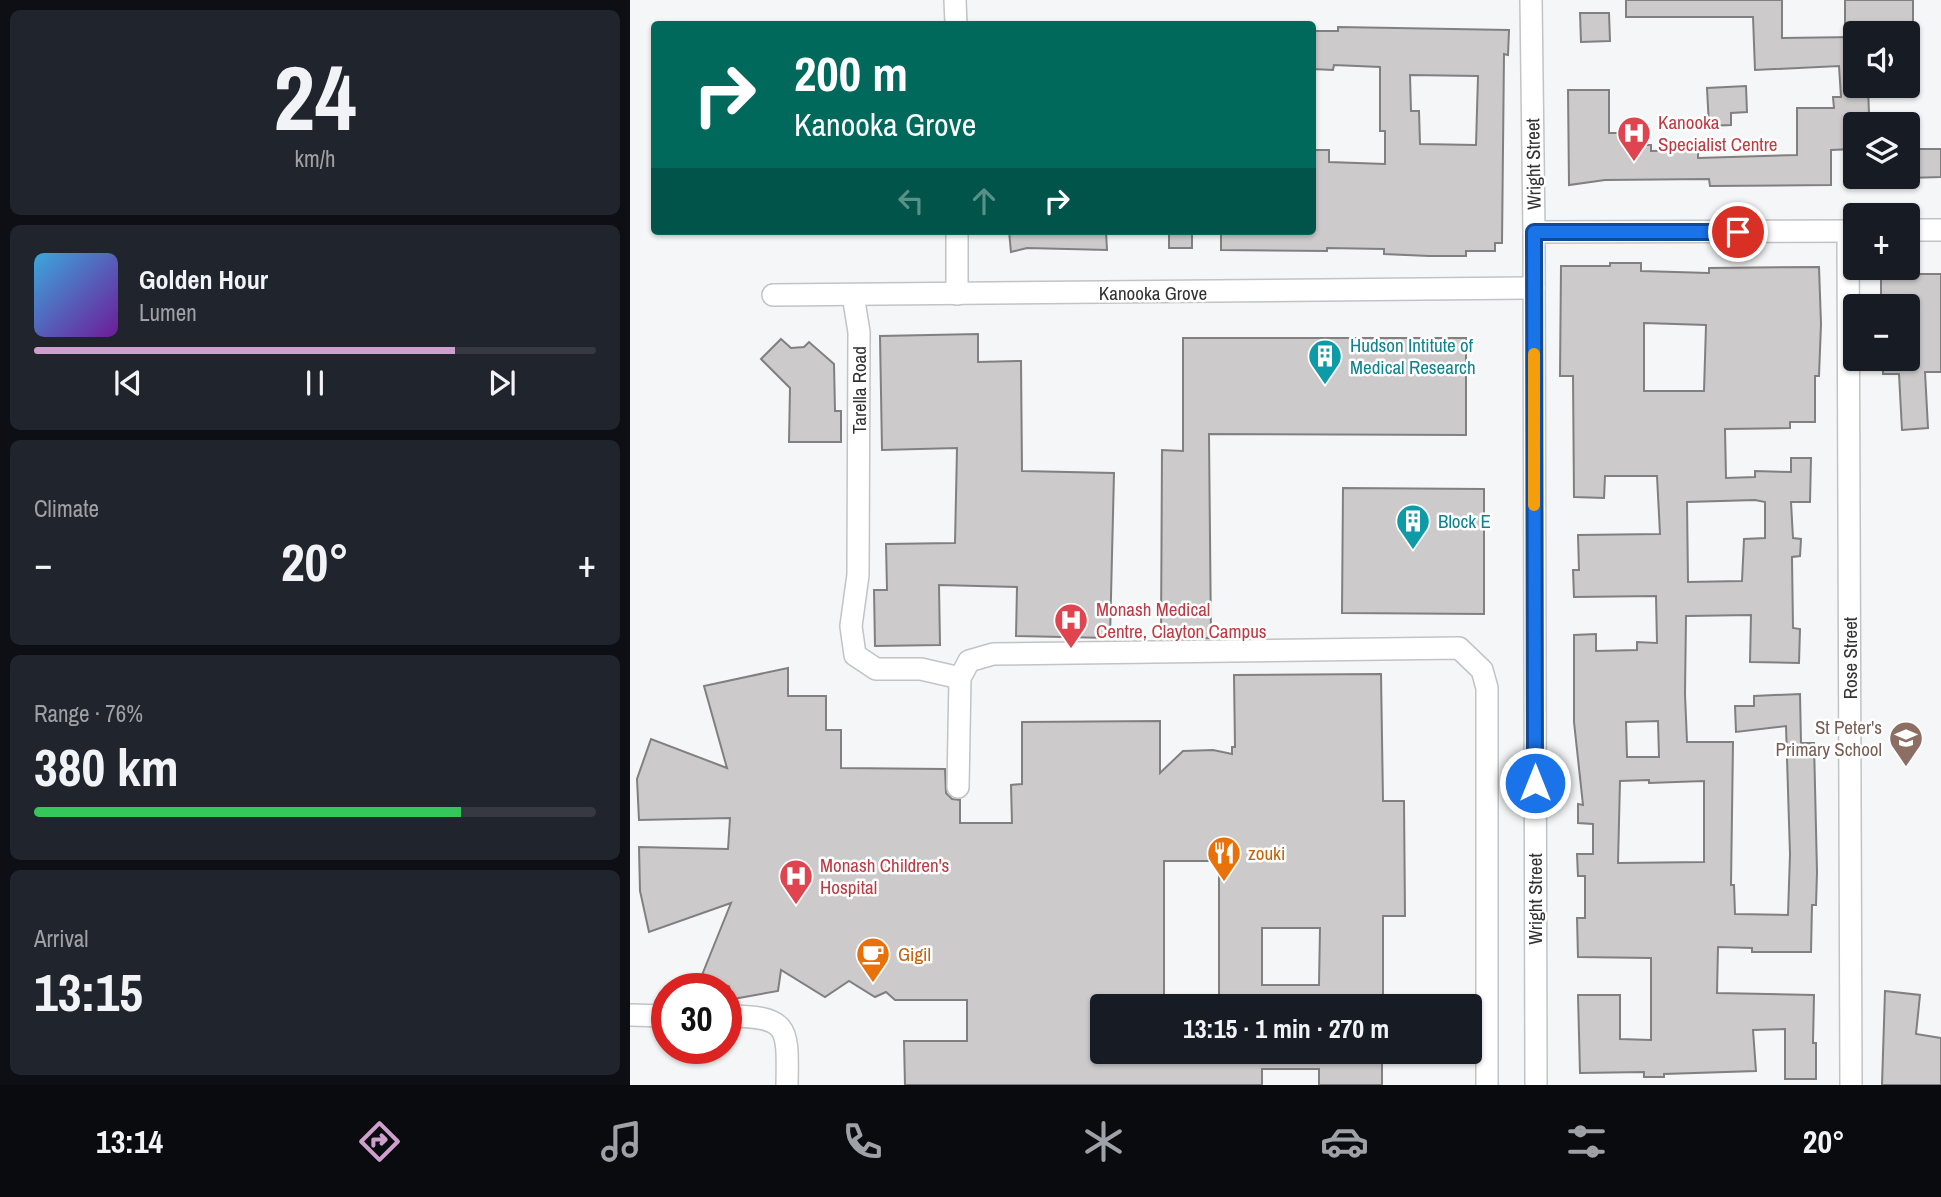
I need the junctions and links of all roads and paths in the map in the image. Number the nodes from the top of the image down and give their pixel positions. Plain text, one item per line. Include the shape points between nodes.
1 (955, 0) edge
2 (1531, 0) edge
3 (956, 21) edge
4 (1920, 230) edge
5 (1941, 230) edge
6 (1843, 231) edge
7 (1534, 232) junction
8 (957, 235) edge
9 (1852, 280) edge
10 (1534, 288) junction
11 (957, 294) junction
12 (773, 295) dead end
13 (853, 295) junction
14 (965, 669) junction
15 (958, 787) dead end
16 (630, 1015) edge
17 (651, 1016) edge
18 (742, 1016) edge
19 (787, 1085) edge
20 (1487, 1085) edge
21 (1536, 1085) edge
22 (1851, 1085) edge

1 - 3 street
2 - 7 street, Wright Street
4 - 5 street
6 - 7 street
7 - 10 street, Wright Street
8 - 11 street
9 - 22 street, Rose Street
10 - 11 street, Kanooka Grove
10 - 21 street, Wright Street
11 - 13 street, Kanooka Grove
12 - 13 street, Kanooka Grove
13 - 14 street, Tarella Road via 859,332 858,575 851,639 855,655 876,669
14 - 15 street
14 - 20 street via 993,654 1459,648 1470,656 1482,670 1487,688
16 - 17 street
18 - 19 street via 761,1016 777,1024 788,1038

